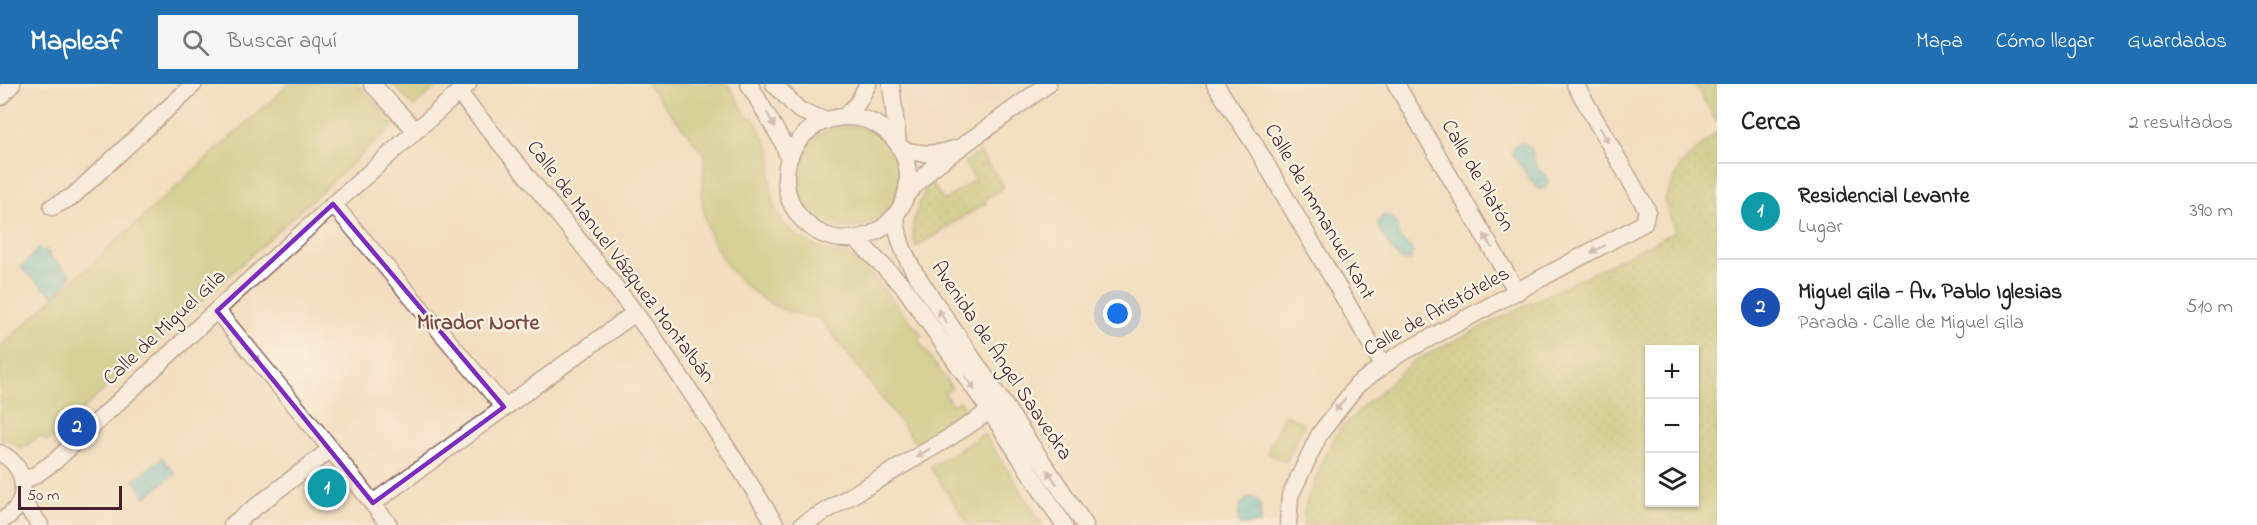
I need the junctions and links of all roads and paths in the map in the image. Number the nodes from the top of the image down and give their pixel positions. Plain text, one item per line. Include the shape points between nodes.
1 (12, 84) edge
2 (194, 84) edge
3 (372, 84) edge
4 (749, 84) edge
5 (774, 84) edge
6 (868, 84) edge
7 (891, 84) edge
8 (1048, 84) edge
9 (1215, 84) edge
10 (1396, 84) edge
11 (1575, 84) edge
12 (463, 89) edge
13 (0, 97) edge
14 (845, 116) junction
15 (824, 120) junction
16 (416, 131) junction
17 (900, 146) junction
18 (961, 146) junction
19 (789, 159) junction
20 (907, 194) junction
21 (333, 204) junction
22 (52, 207) dead end
23 (896, 215) junction
24 (856, 239) junction
25 (1517, 292) junction
26 (217, 311) junction
27 (635, 313) junction
28 (1383, 365) junction
29 (504, 407) junction
30 (990, 411) junction
31 (330, 449) junction
32 (0, 453) edge
33 (23, 480) junction
34 (21, 500) junction
35 (373, 503) junction
36 (0, 521) edge
37 (40, 525) edge
38 (232, 525) edge
39 (389, 525) edge
40 (776, 525) edge
41 (802, 525) edge
42 (1064, 525) edge
43 (1085, 525) edge
44 (1288, 525) edge

1 - 13 street
2 - 22 street via 72,197
3 - 16 street
4 -> 19 street
5 - 15 street via 799,110
6 - 14 street
7 - 17 street
8 - 18 street
9 - 28 street, Calle de Immanuel Kant via 1255,145
25 -> 10 street, Calle de Platón
11 -> 25 street, Calle de Aristóteles via 1647,210 1647,217 1639,227
12 - 16 street, Calle de Miguel Gila
12 - 27 street, Calle de Manuel Vázquez Montalbán
14 - 15 street
14 - 17 street via 869,120 885,129
15 - 19 street via 795,145
16 - 21 street, Calle de Miguel Gila
17 - 18 street via 928,154
17 - 20 street via 908,169
18 - 20 street
19 - 24 street via 788,194 806,224 821,234
20 - 23 street
21 - 26 street, Calle de Miguel Gila
21 - 29 street
23 - 24 street via 885,227
43 -> 23 street, Avenida de Ángel Saavedra via 915,273 902,250
24 -> 30 street, Avenida de Ángel Saavedra via 904,287
25 - 28 street, Calle de Aristóteles
26 -> 31 street
26 - 33 street, Calle de Miguel Gila via 55,461
27 - 29 street
27 - 40 street, Calle de Manuel Vázquez Montalbán via 694,396
28 -> 44 street, Calle de Aristóteles via 1357,385 1319,435 1290,496
29 - 35 street
30 -> 41 street
30 - 42 street, Avenida de Ángel Saavedra
31 - 35 street
31 - 38 street
32 - 33 street via 15,463
33 - 34 street
34 - 36 street via 11,515
34 - 37 street
35 - 39 street

